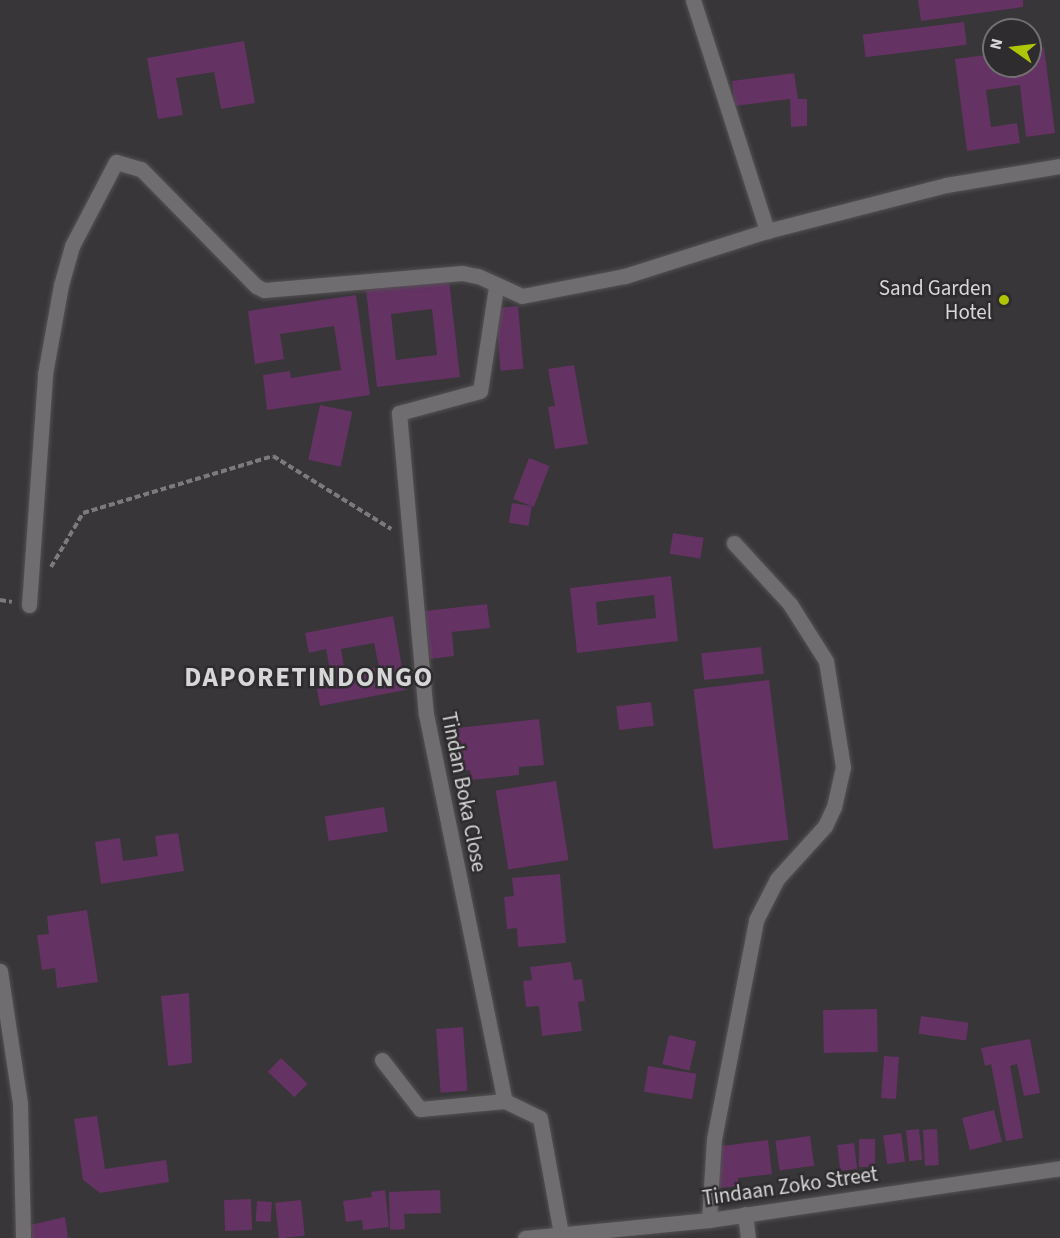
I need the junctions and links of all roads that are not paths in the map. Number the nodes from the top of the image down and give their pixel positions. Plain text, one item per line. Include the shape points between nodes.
1 (693, 0) edge
2 (1060, 166) edge
3 (767, 231) junction
4 (496, 287) junction
5 (734, 543) dead end
6 (29, 605) road end
7 (0, 971) edge
8 (382, 1060) dead end
9 (505, 1101) junction
10 (1060, 1168) edge
11 (745, 1214) junction
12 (709, 1220) junction
13 (561, 1234) junction
14 (23, 1238) edge
15 (525, 1238) edge
16 (748, 1238) edge

1 - 3 street
2 - 3 street via 946,185
3 - 4 street via 625,276 580,286 522,296
4 - 6 street via 478,276 462,273 259,288 138,166 116,162 72,246 61,285 45,374
4 - 9 street, Tindan Boka Close via 480,391 399,413 426,714
5 - 12 street via 790,603 826,661 843,767 834,807 825,826 777,879 756,920 714,1139
7 - 14 street via 20,1104
8 - 9 street via 420,1109
9 - 13 street via 540,1118
10 - 11 street, Tindaan Zoko Street
11 - 12 street, Tindaan Zoko Street
11 - 16 street
12 - 13 street, Tindaan Zoko Street
13 - 15 street, Tindaan Zoko Street

